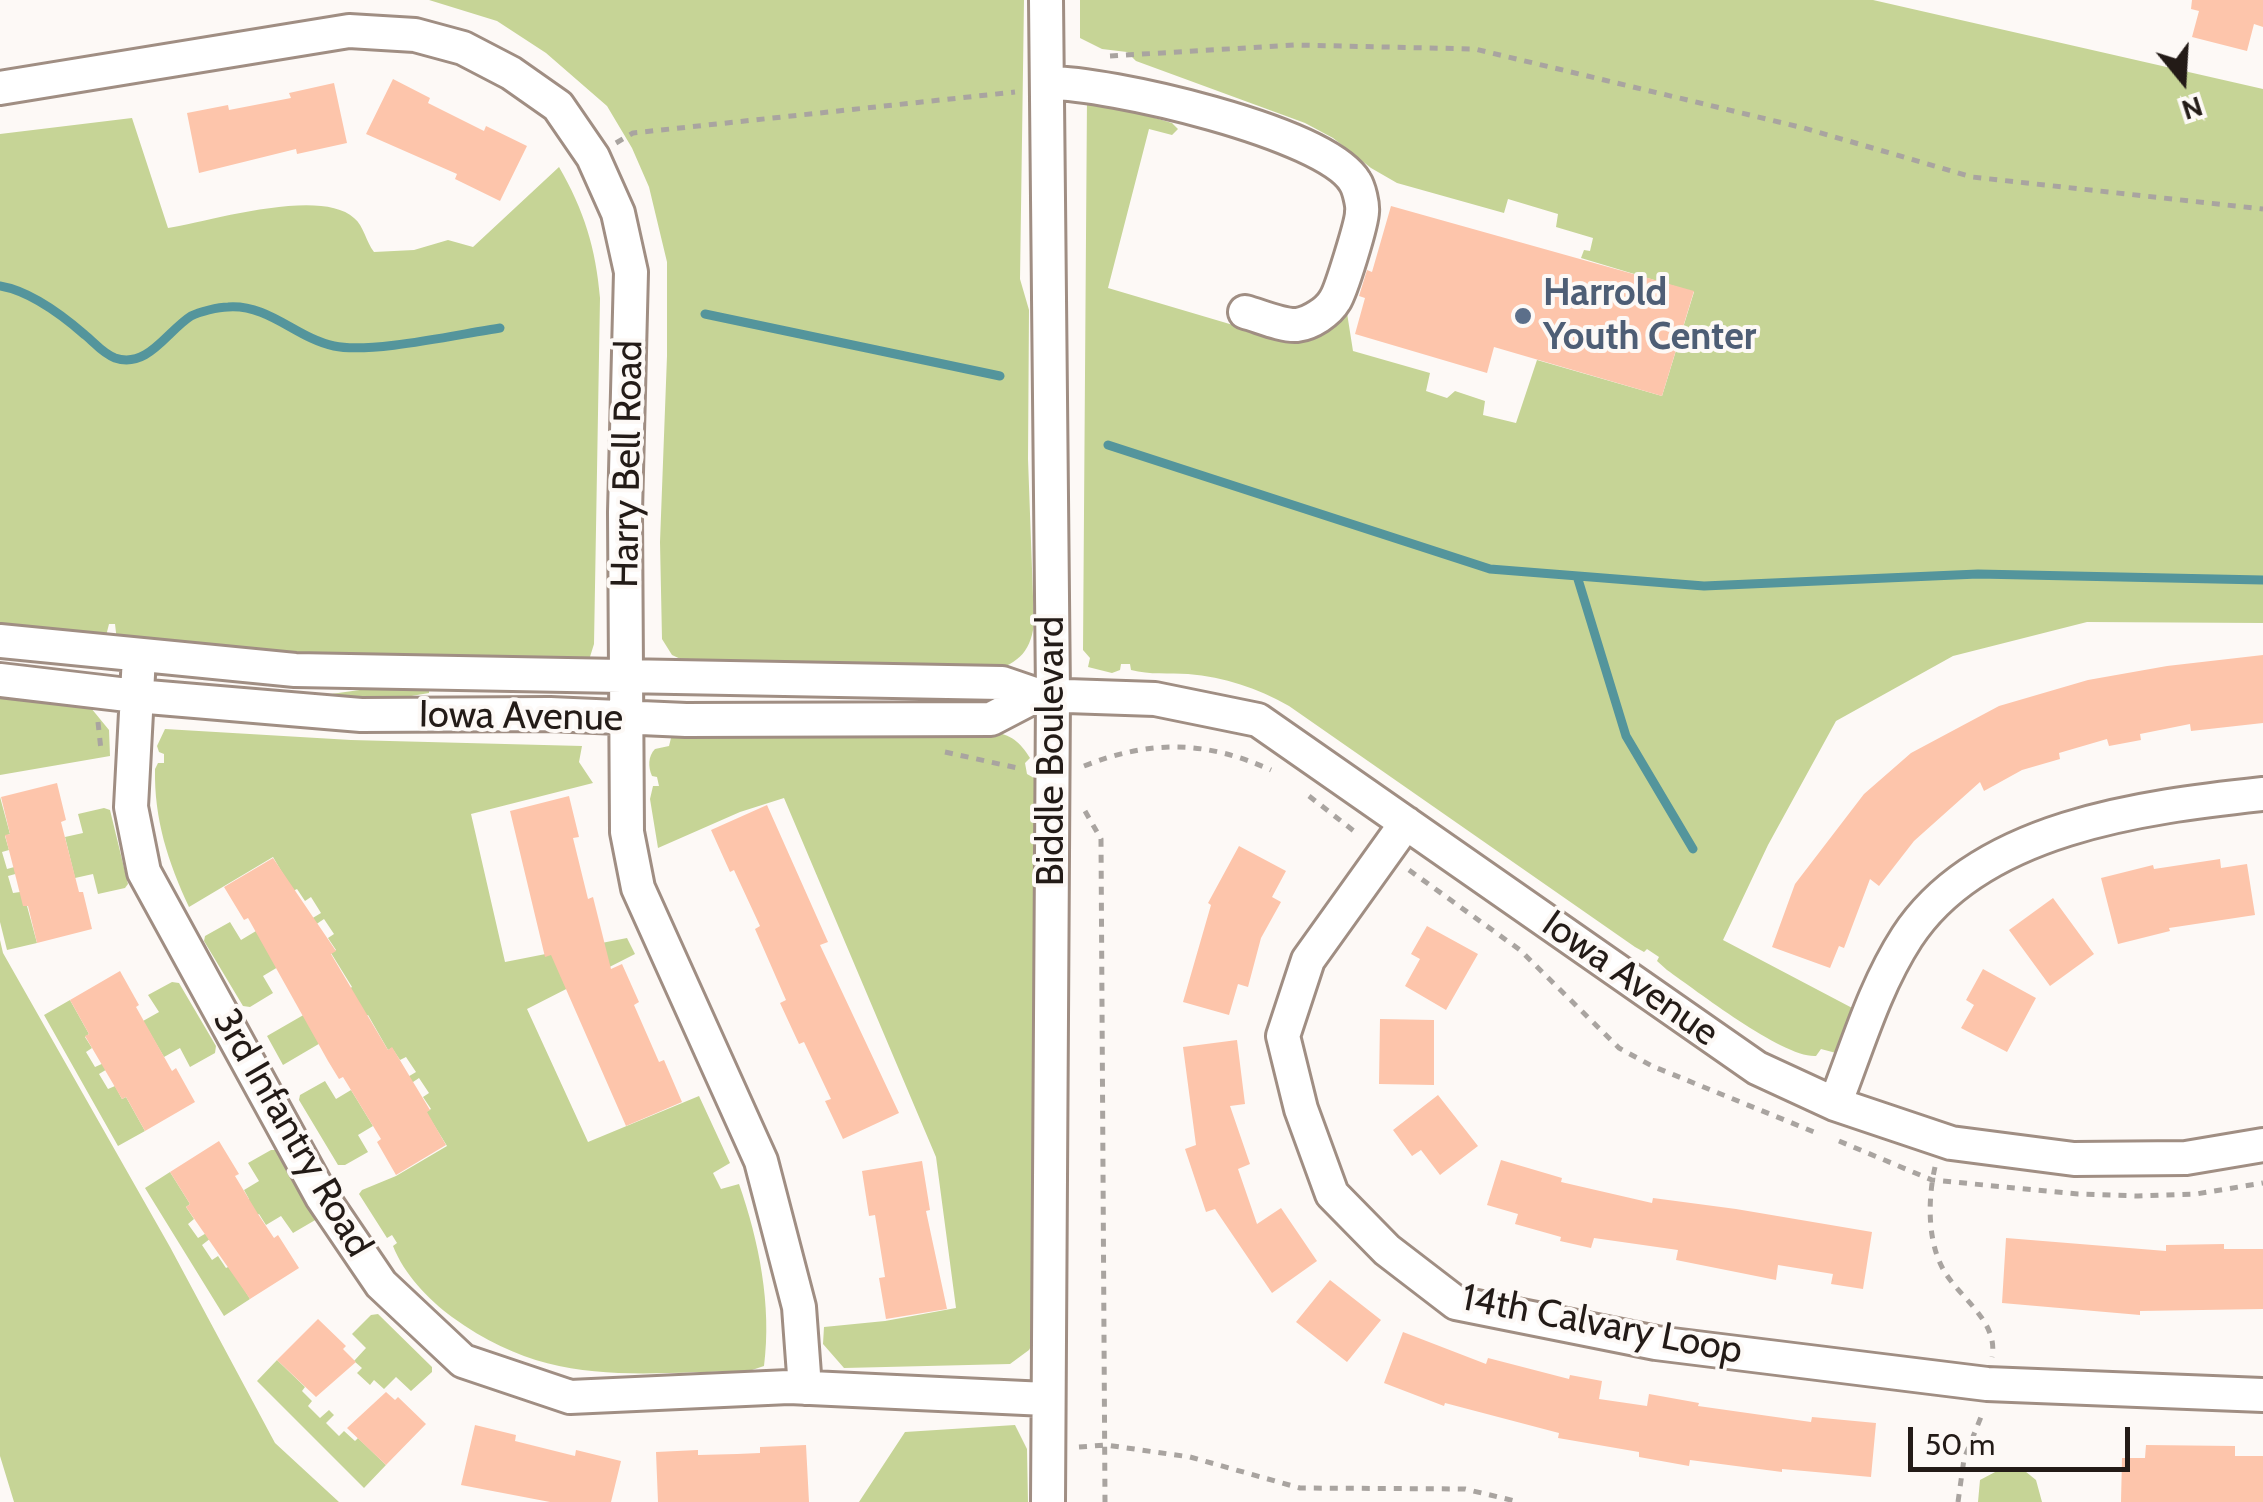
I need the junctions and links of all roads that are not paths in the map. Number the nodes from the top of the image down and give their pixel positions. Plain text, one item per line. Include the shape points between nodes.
1 (1046, 0) edge
2 (1046, 76) junction
3 (0, 88) edge
4 (1245, 312) dead end
5 (0, 641) edge
6 (139, 656) junction
7 (626, 674) junction
8 (0, 680) edge
9 (1045, 694) junction
10 (136, 696) junction
11 (626, 718) junction
12 (2263, 794) edge
13 (1406, 823) junction
14 (1835, 1104) junction
15 (2263, 1145) edge
16 (805, 1388) junction
17 (2263, 1395) edge
18 (1047, 1414) junction
19 (1048, 1502) edge

1 - 2 street, Biddle Boulevard
2 - 4 street via 1172,101 1289,140 1333,159 1356,183 1363,211 1336,300 1296,325
2 - 9 street, Biddle Boulevard
3 - 7 street, Harry Bell Road via 349,31 414,35 463,48 558,106 593,157 618,213 631,272
5 - 6 street, Iowa Avenue
6 - 7 street, Iowa Avenue via 295,670
6 - 10 street, 3rd Infantry Road
7 - 9 street, Iowa Avenue via 1002,683
7 - 11 street, Harry Bell Road
8 - 10 street, Iowa Avenue
9 - 11 street, Iowa Avenue via 991,718
9 - 13 street, Iowa Avenue via 1155,699 1258,720
9 - 18 street, Biddle Boulevard
10 - 11 street, Iowa Avenue via 362,715
10 - 16 street, 3rd Infantry Road via 130,808 144,872 322,1197 381,1284 463,1360 570,1397
11 - 16 street, Harry Bell Road via 627,832 638,888 762,1162 799,1307
12 - 14 street via 2088,822 2002,854 1949,889 1909,934 1883,980
13 - 14 street, Iowa Avenue via 1757,1068
13 - 17 street, 14th Calvary Loop via 1308,960 1283,1036 1332,1194 1386,1250 1456,1303 1656,1342 1988,1384
14 - 15 street, Iowa Avenue via 1942,1140 2074,1160 2186,1158
16 - 18 street, 3rd Infantry Road
18 - 19 street, Biddle Boulevard

